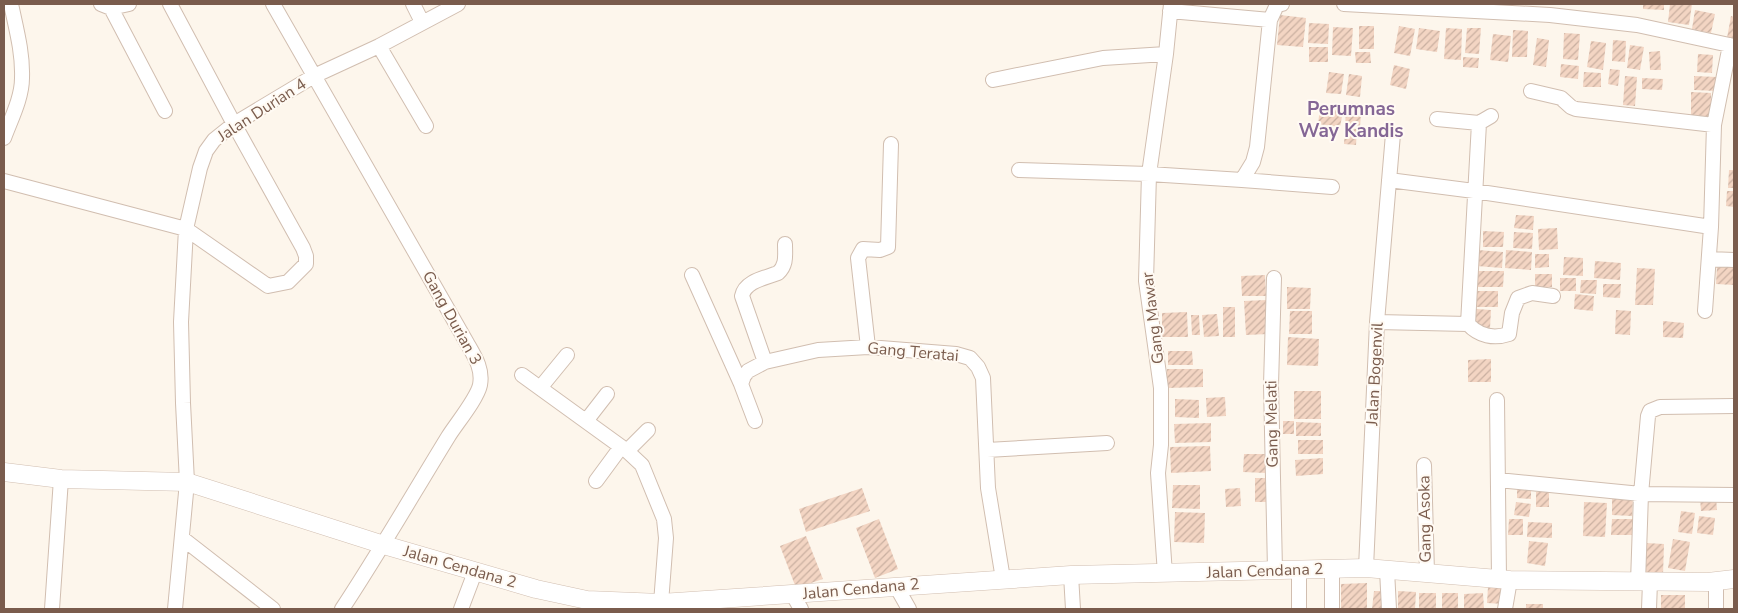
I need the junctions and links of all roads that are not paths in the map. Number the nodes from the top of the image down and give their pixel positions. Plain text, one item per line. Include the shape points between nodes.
1 (11, 4) edge
2 (129, 4) edge
3 (170, 4) edge
4 (273, 4) edge
5 (413, 4) edge
6 (458, 4) edge
7 (1282, 4) edge
8 (1344, 4) edge
9 (106, 6) edge
10 (1171, 7) edge
11 (1551, 9) edge
12 (1270, 20) junction
13 (422, 22) junction
14 (10, 30) edge
15 (379, 46) junction
16 (1732, 46) edge
17 (1166, 54) junction
18 (314, 76) junction
19 (993, 80) dead end
20 (1531, 90) dead end
21 (165, 111) dead end
22 (1491, 116) dead end
23 (1437, 119) dead end
24 (1479, 123) junction
25 (234, 124) junction
26 (1714, 125) junction
27 (426, 126) dead end
28 (1393, 134) dead end
29 (4, 138) edge
30 (891, 144) dead end
31 (1019, 170) dead end
32 (1150, 174) junction
33 (4, 180) edge
34 (1242, 180) junction
35 (1390, 180) junction
36 (1332, 187) dead end
37 (1474, 191) junction
38 (1711, 227) junction
39 (186, 229) junction
40 (785, 244) dead end
41 (1709, 258) junction
42 (1734, 260) edge
43 (692, 275) dead end
44 (1274, 278) dead end
45 (1553, 296) dead end
46 (1706, 311) dead end
47 (1377, 322) junction
48 (1468, 324) junction
49 (868, 347) junction
50 (567, 355) dead end
51 (765, 362) junction
52 (522, 375) dead end
53 (741, 384) junction
54 (540, 388) junction
55 (607, 394) dead end
56 (1498, 400) dead end
57 (1734, 406) edge
58 (586, 421) junction
59 (755, 421) dead end
60 (648, 430) dead end
61 (1108, 443) dead end
62 (624, 449) junction
63 (987, 450) junction
64 (1424, 465) dead end
65 (4, 472) edge
66 (61, 479) junction
67 (1498, 480) junction
68 (187, 482) junction
69 (596, 482) dead end
70 (1642, 494) junction
71 (1734, 495) edge
72 (182, 538) junction
73 (384, 545) junction
74 (1332, 568) junction
75 (1366, 568) junction
76 (1275, 570) junction
77 (1299, 570) junction
78 (1387, 570) junction
79 (476, 572) junction
80 (1427, 573) junction
81 (1165, 574) junction
82 (1070, 575) junction
83 (1004, 579) junction
84 (1505, 579) junction
85 (1734, 579) edge
86 (1716, 581) junction
87 (1644, 582) junction
88 (896, 586) junction
89 (797, 602) edge
90 (661, 603) junction
91 (585, 605) edge
92 (52, 609) edge
93 (175, 609) edge
94 (273, 609) edge
95 (342, 609) edge
96 (461, 609) edge
97 (909, 609) edge
98 (1073, 609) edge
99 (1299, 609) edge
100 (1332, 609) edge
101 (1389, 609) edge
102 (1505, 609) edge
103 (1649, 609) edge
104 (1716, 609) edge

1 - 14 street
2 - 9 street
3 - 25 street
4 - 18 street, Gang Durian 3
5 - 13 street
6 - 13 street, Jalan Durian 4
7 - 12 street via 1277,5
8 - 11 street
9 - 21 street
10 - 12 street
10 - 17 street, Gang Mawar
11 - 16 street
12 - 34 street via 1257,146 1253,162
13 - 15 street, Jalan Durian 4
14 - 29 street via 20,45 22,79
15 - 18 street, Jalan Durian 4
15 - 27 street
16 - 26 street
17 - 19 street via 1103,58
17 - 32 street, Gang Mawar
18 - 25 street, Jalan Durian 4
18 - 73 street, Gang Durian 3 via 481,372 480,387
20 - 26 street via 1561,98 1576,109
22 - 24 street
23 - 24 street
24 - 37 street
25 - 39 street, Jalan Durian 4 via 206,150
25 - 39 street via 303,248 306,264 288,282 268,286
26 - 38 street
28 - 35 street, Jalan Bogenvil
30 - 49 street via 888,247 863,249 858,258
31 - 32 street
32 - 34 street
32 - 81 street, Gang Mawar via 1146,281 1161,388 1158,473
33 - 39 street
34 - 36 street
35 - 37 street
35 - 47 street, Jalan Bogenvil
37 - 38 street
37 - 48 street
38 - 41 street
39 - 68 street, Jalan Durian 4 via 181,322
40 - 51 street via 785,266 782,270 747,286 742,296
41 - 42 street
41 - 46 street
43 - 53 street
44 - 76 street, Gang Melati via 1271,385
45 - 48 street via 1532,293 1518,298 1509,334 1498,337 1481,334
47 - 48 street
47 - 75 street, Jalan Bogenvil
49 - 51 street, Gang Teratai via 818,350
49 - 63 street, Gang Teratai via 970,358 983,378
50 - 54 street
51 - 53 street, Gang Teratai via 748,372
52 - 54 street
53 - 59 street
54 - 58 street
55 - 58 street
56 - 67 street
57 - 70 street via 1660,407 1650,411
58 - 62 street
60 - 62 street
61 - 63 street
62 - 69 street
62 - 90 street via 642,465 664,519 666,538
63 - 83 street, Gang Teratai via 988,488
64 - 80 street, Gang Asoka
65 - 66 street, Jalan Cendana 2
66 - 68 street, Jalan Cendana 2
66 - 92 street
67 - 70 street
67 - 84 street
68 - 72 street, Jalan Durian 4
68 - 73 street, Jalan Cendana 2
70 - 71 street
70 - 87 street
72 - 93 street, Jalan Durian 4
72 - 94 street
73 - 79 street, Jalan Cendana 2
73 - 95 street, Gang Durian 3
74 - 75 street, Jalan Cendana 2
74 - 77 street, Jalan Cendana 2
74 - 100 street
75 - 78 street, Jalan Cendana 2
76 - 77 street, Jalan Cendana 2
76 - 81 street, Jalan Cendana 2
77 - 99 street
78 - 80 street, Jalan Cendana 2
78 - 101 street
79 - 91 street, Jalan Cendana 2
79 - 96 street
80 - 84 street, Jalan Cendana 2
81 - 82 street, Jalan Cendana 2
82 - 83 street, Jalan Cendana 2
82 - 98 street
83 - 88 street, Jalan Cendana 2
84 - 87 street, Jalan Cendana 2
84 - 102 street
85 - 86 street, Jalan Cendana 2
86 - 87 street, Jalan Cendana 2
86 - 104 street
87 - 103 street
88 - 89 street, Jalan Cendana 2
88 - 97 street
89 - 90 street, Jalan Cendana 2
90 - 91 street, Jalan Cendana 2

